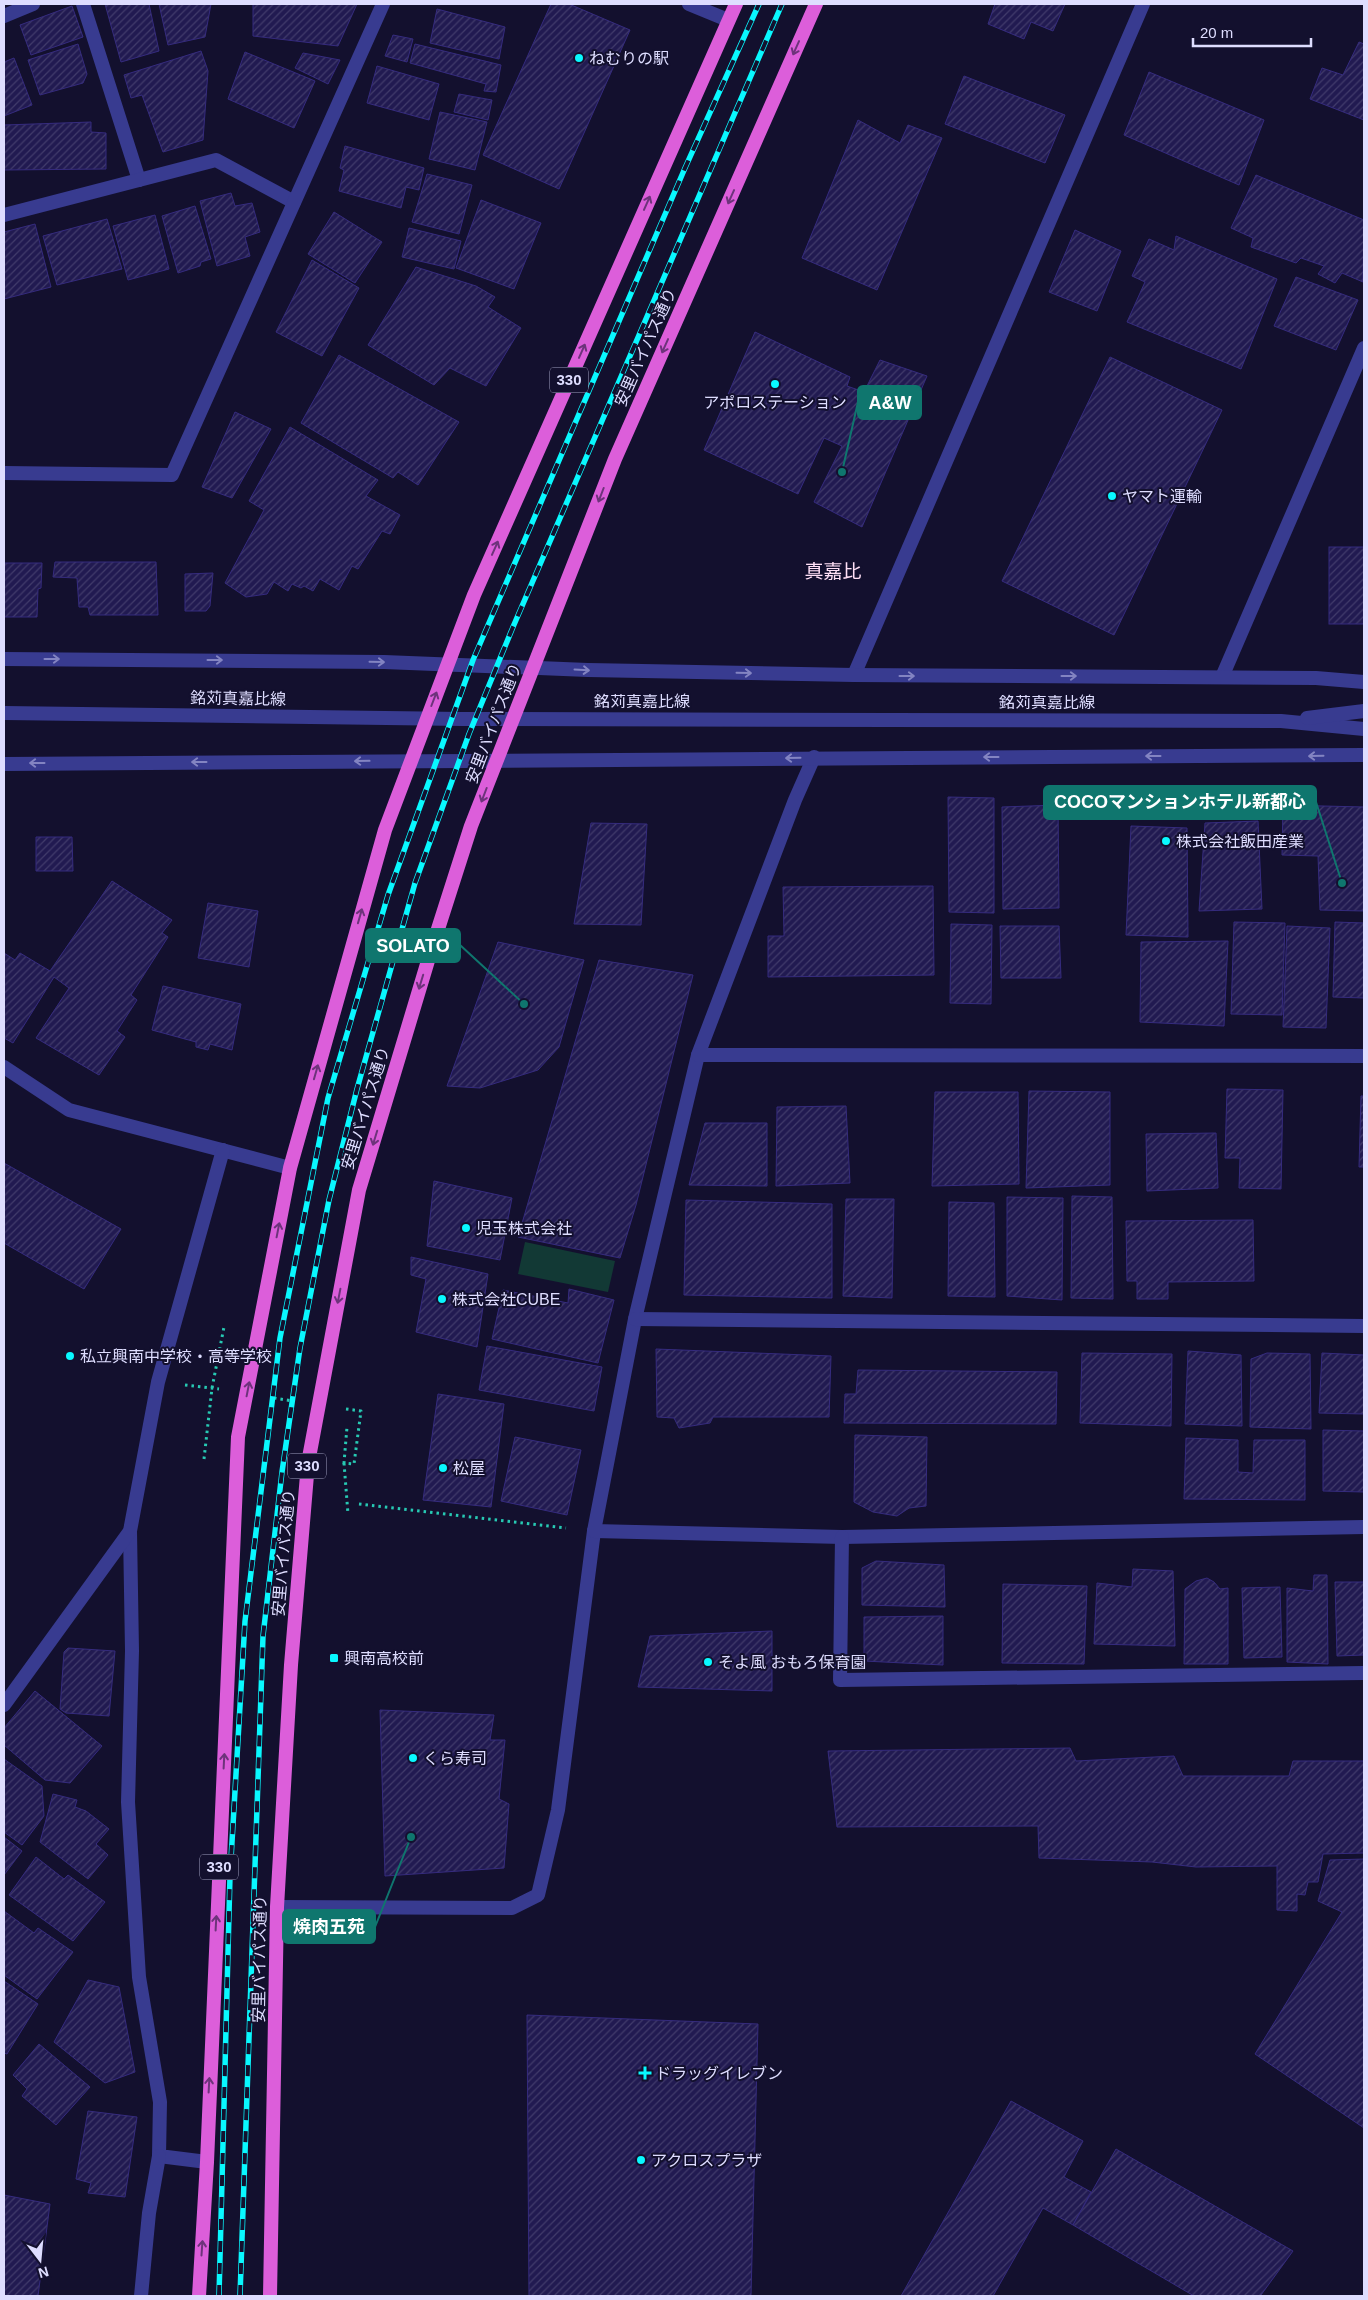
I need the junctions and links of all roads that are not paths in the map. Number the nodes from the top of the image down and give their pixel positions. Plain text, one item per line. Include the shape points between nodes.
1 (33, 4) edge
2 (83, 4) edge
3 (383, 4) edge
4 (689, 4) edge
5 (736, 4) edge
6 (816, 4) edge
7 (1143, 4) edge
8 (4, 16) edge
9 (728, 20) junction
10 (139, 180) junction
11 (294, 202) junction
12 (4, 215) edge
13 (1364, 348) edge
14 (4, 473) edge
15 (4, 659) edge
16 (446, 665) junction
17 (533, 668) junction
18 (854, 675) junction
19 (1222, 677) junction
20 (1364, 682) edge
21 (1364, 711) edge
22 (4, 713) edge
23 (1281, 720) junction
24 (1364, 729) edge
25 (1364, 755) edge
26 (814, 757) junction
27 (410, 761) junction
28 (497, 761) junction
29 (4, 764) edge
30 (698, 1055) junction
31 (1364, 1056) edge
32 (4, 1067) edge
33 (223, 1150) junction
34 (290, 1168) junction
35 (635, 1320) junction
36 (1364, 1326) edge
37 (1364, 1528) edge
38 (594, 1531) junction
39 (130, 1532) junction
40 (842, 1537) junction
41 (1364, 1674) edge
42 (4, 1705) edge
43 (277, 1906) junction
44 (159, 2156) junction
45 (207, 2162) junction
46 (141, 2296) edge
47 (199, 2296) edge
48 (270, 2296) edge

1 - 8 street
2 - 10 street
3 - 11 street
4 - 9 street
5 - 9 highway, 330
6 -> 17 highway, 安里バイパス通り / 330 via 615,459
7 - 18 street
16 -> 9 highway, 330
10 - 11 street via 216,160
10 - 12 street
11 - 14 street via 172,475
13 - 19 street
15 -> 16 street
16 - 17 street
27 -> 16 highway, 330
17 -> 18 street
17 - 28 highway, 安里バイパス通り / 330
18 -> 19 street
19 - 20 street
21 - 23 street, 銘苅真嘉比線
22 - 23 street, 銘苅真嘉比線 via 461,719
23 - 24 street, 銘苅真嘉比線
25 -> 26 street
26 -> 28 street
26 - 30 street
27 - 28 street
27 -> 29 street
34 -> 27 highway, 330 via 385,830
28 -> 43 highway, 安里バイパス通り / 330 via 471,826 359,1190 308,1463 291,1665
30 - 31 street
30 - 35 street
32 - 33 street via 69,1110
33 - 34 street
33 - 39 street via 158,1382
45 -> 34 highway, 330 via 238,1437
35 - 36 street
35 - 38 street
37 - 40 street
38 - 40 street
38 - 43 street via 558,1810 538,1895 512,1908
39 - 42 street
39 - 44 street via 132,1651 128,1802 139,1977 160,2102
40 - 41 street via 840,1680
43 - 48 highway, 安里バイパス通り / 330
44 - 45 street
44 - 46 street via 149,2213
47 -> 45 highway, 330

